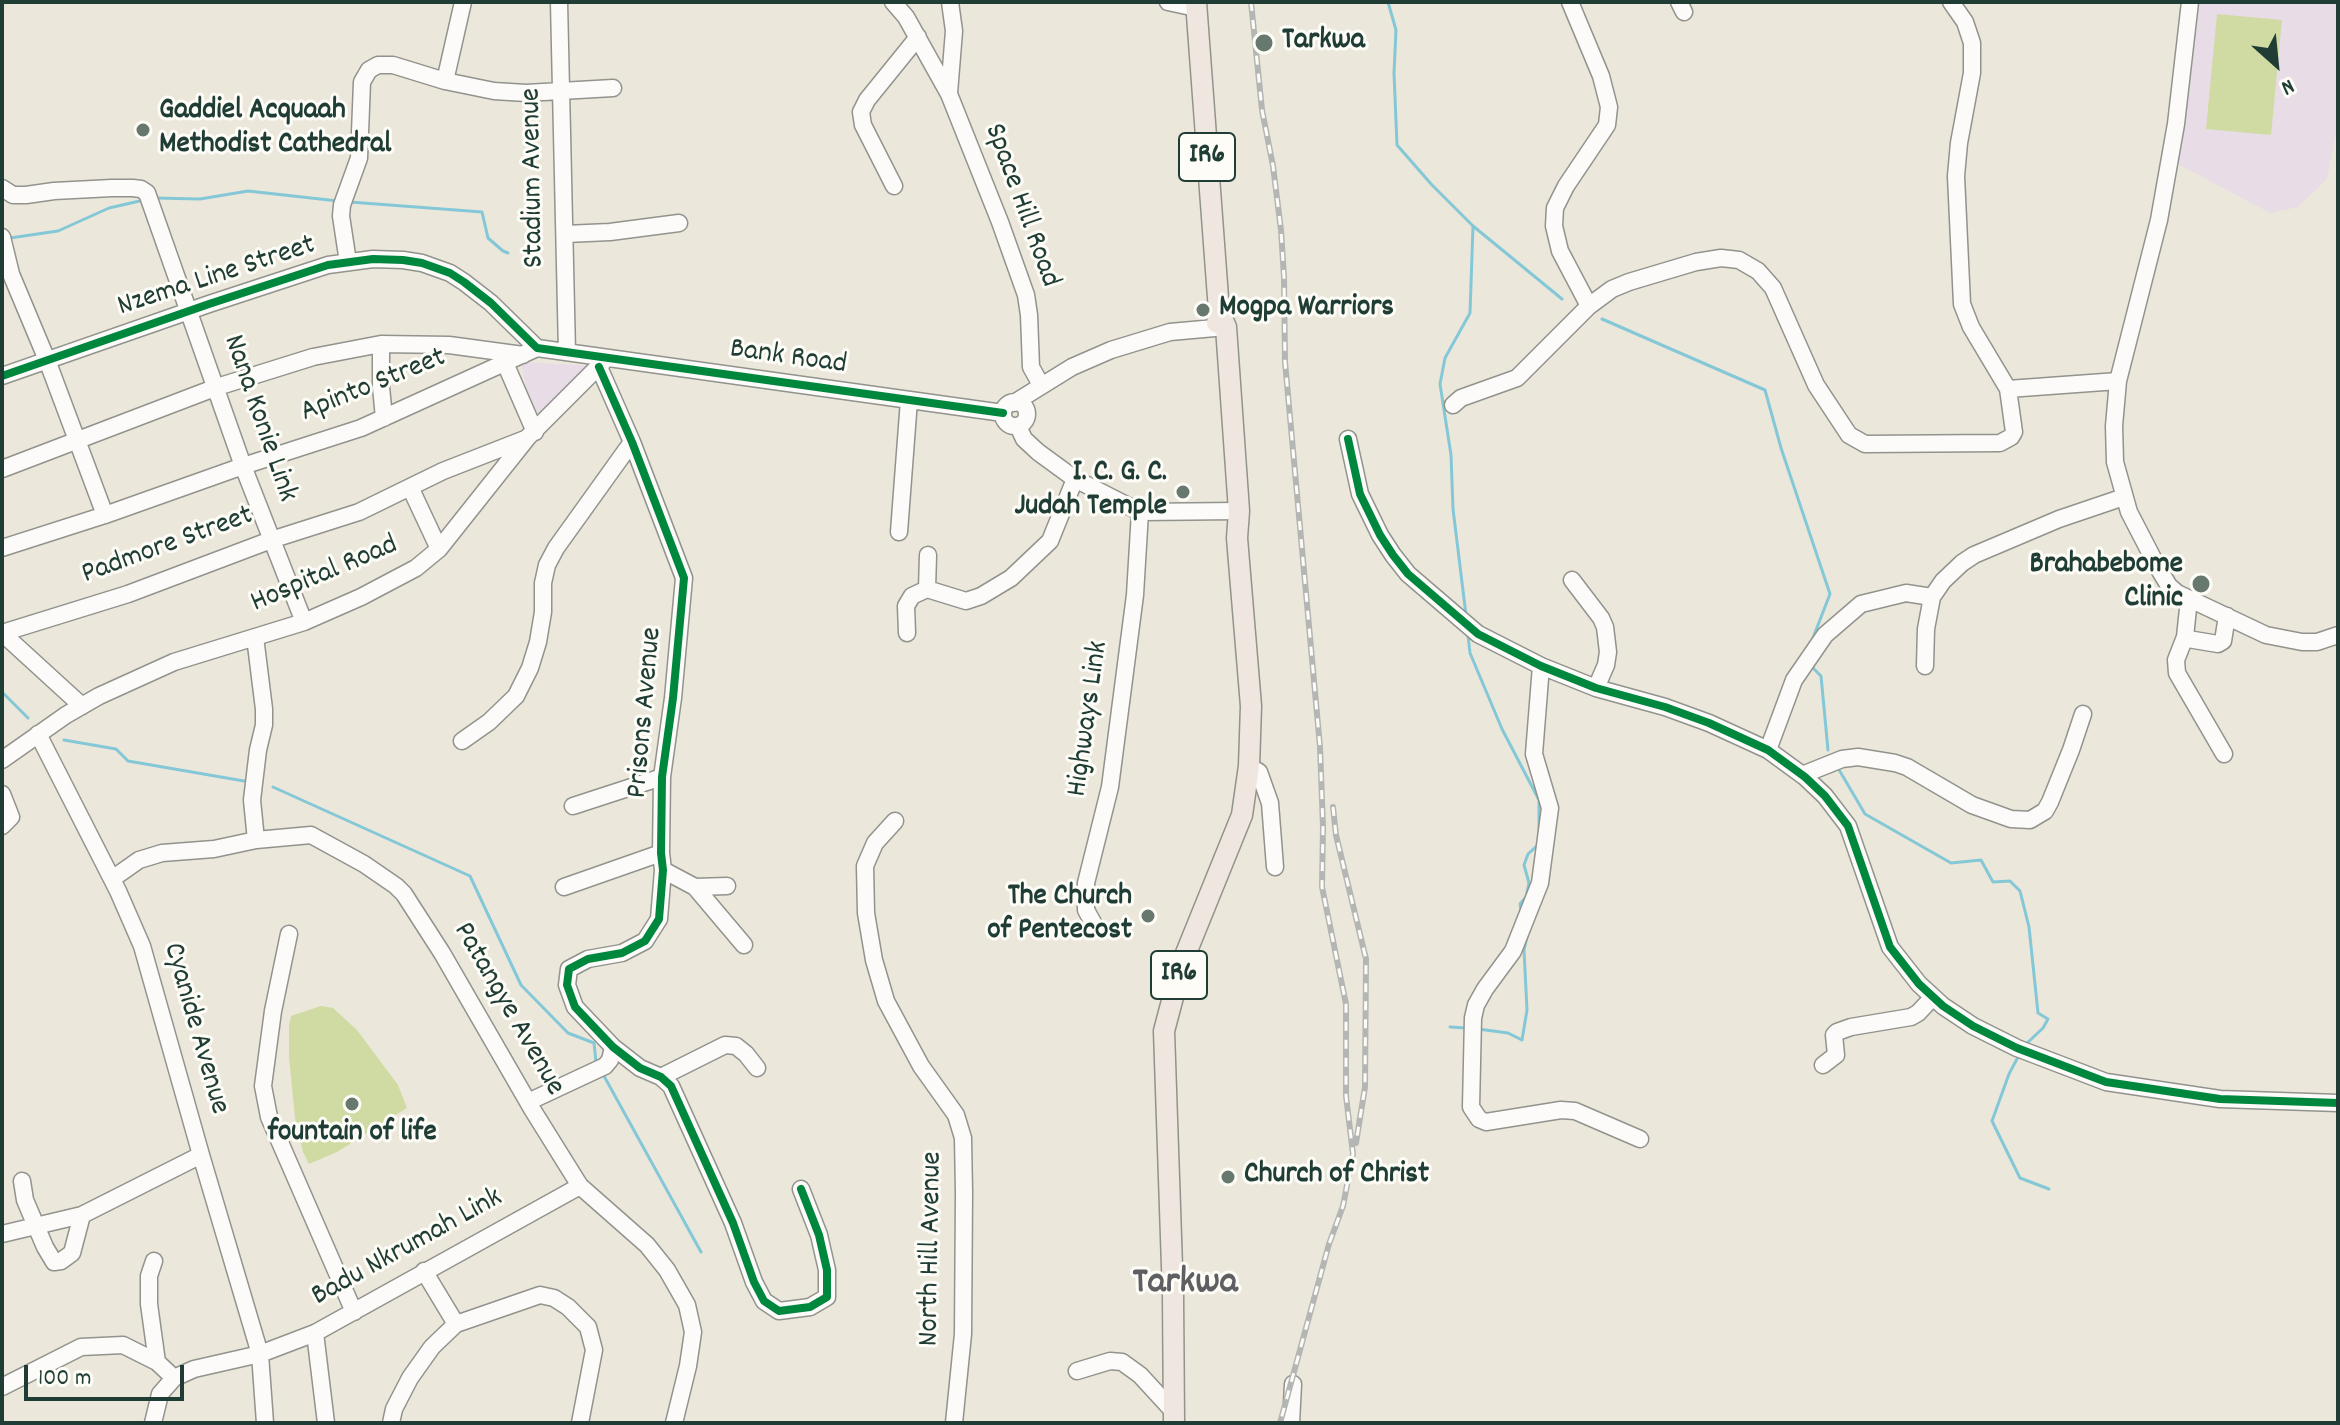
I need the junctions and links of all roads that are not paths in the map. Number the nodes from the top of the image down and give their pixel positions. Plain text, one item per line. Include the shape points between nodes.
1 (463, 2) edge
2 (559, 2) edge
3 (893, 2) edge
4 (950, 2) edge
5 (1168, 2) edge
6 (1570, 2) edge
7 (1951, 2) edge
8 (2190, 2) edge
9 (1196, 5) edge
10 (918, 37) junction
11 (445, 81) junction
12 (613, 88) dead end
13 (561, 91) junction
14 (949, 94) junction
15 (894, 186) dead end
16 (2, 188) edge
17 (679, 223) dead end
18 (565, 234) junction
19 (2, 237) edge
20 (348, 262) junction
21 (1589, 306) junction
22 (190, 311) junction
23 (1220, 322) junction
24 (381, 344) junction
25 (530, 351) junction
26 (567, 352) junction
27 (47, 360) junction
28 (603, 362) junction
29 (505, 363) junction
30 (2, 376) edge
31 (2118, 381) junction
32 (1041, 385) junction
33 (217, 387) junction
34 (2008, 389) junction
35 (909, 400) junction
36 (1453, 405) dead end
37 (1008, 408) junction
38 (384, 418) junction
39 (532, 434) junction
40 (1348, 439) dead end
41 (76, 440) junction
42 (632, 442) junction
43 (243, 466) junction
44 (2, 469) edge
45 (1075, 479) junction
46 (410, 487) junction
47 (2124, 497) junction
48 (1234, 511) junction
49 (1140, 512) junction
50 (105, 515) junction
51 (899, 532) dead end
52 (271, 540) junction
53 (2, 548) edge
54 (439, 549) junction
55 (928, 555) dead end
56 (1572, 580) dead end
57 (927, 589) junction
58 (1932, 597) junction
59 (2189, 599) junction
60 (2227, 616) junction
61 (304, 622) junction
62 (2, 633) edge
63 (907, 633) dead end
64 (2338, 635) edge
65 (255, 637) junction
66 (2185, 637) junction
67 (1541, 666) junction
68 (1925, 666) dead end
69 (1596, 688) junction
70 (82, 706) junction
71 (2083, 714) dead end
72 (38, 734) junction
73 (462, 741) dead end
74 (1768, 750) junction
75 (2224, 754) dead end
76 (2, 760) edge
77 (1249, 766) junction
78 (1802, 775) junction
79 (662, 777) junction
80 (2, 794) edge
81 (573, 806) dead end
82 (895, 821) dead end
83 (2, 826) edge
84 (256, 840) junction
85 (661, 853) junction
86 (1275, 867) dead end
87 (663, 870) junction
88 (112, 879) junction
89 (727, 886) dead end
90 (564, 887) dead end
91 (695, 887) junction
92 (1096, 928) dead end
93 (289, 934) dead end
94 (744, 945) dead end
95 (1933, 997) junction
96 (613, 1047) junction
97 (1823, 1065) dead end
98 (757, 1068) dead end
99 (661, 1077) junction
100 (528, 1102) junction
101 (2338, 1103) edge
102 (1640, 1139) dead end
103 (201, 1155) junction
104 (22, 1181) dead end
105 (580, 1186) junction
106 (801, 1189) dead end
107 (82, 1215) junction
108 (36, 1227) junction
109 (2, 1234) edge
110 (154, 1261) dead end
111 (424, 1271) junction
112 (354, 1312) junction
113 (456, 1324) junction
114 (315, 1333) junction
115 (260, 1354) junction
116 (157, 1362) junction
117 (1077, 1371) dead end
118 (174, 1378) junction
119 (1293, 1384) dead end
120 (2, 1387) edge
121 (1174, 1418) edge
122 (153, 1423) edge
123 (265, 1423) edge
124 (326, 1423) edge
125 (391, 1423) edge
126 (580, 1423) edge
127 (674, 1423) edge
128 (954, 1423) edge
129 (1291, 1423) edge

1 - 11 street
2 - 13 street, Stadium Avenue
3 - 10 street, Space Hill Road
4 - 14 street via 954,31
5 - 9 street
6 - 21 street via 1609,107 1607,125 1555,208 1560,251
7 - 34 street via 1972,43 1956,176 1962,304
8 - 31 street via 2159,220
9 - 23 main road, IR6
10 - 14 street, Space Hill Road
10 - 15 street via 861,112
11 - 13 street via 494,91
11 - 20 street via 393,65 378,65 365,76 359,158 342,205
12 - 13 street
13 - 18 street, Stadium Avenue
14 - 32 street, Space Hill Road via 1026,295 1031,367
16 - 22 street, Nana Konie Link via 13,195 141,189 150,199
17 - 18 street
18 - 26 street, Stadium Avenue
19 - 27 street via 11,274
20 - 22 street, Nzema Line Street
20 - 25 street, Nzema Line Street via 403,260 450,273 491,303
21 - 34 street via 1629,282 1696,262 1739,260 1773,288 1816,385 1849,435 1865,444 2000,443 2014,432
21 - 36 street via 1517,378
22 - 27 street, Nzema Line Street
22 - 33 street, Nana Konie Link
23 - 32 street via 1138,341 1090,358
23 - 48 main road, IR6
24 - 25 street
24 - 33 street via 313,357
24 - 38 street
25 - 26 street
25 - 29 street, Apinto Street
26 - 28 street, Bank Road
27 - 30 street, Nzema Line Street
27 - 41 street
28 - 35 street, Bank Road
28 - 39 street, Hospital Road
28 - 42 street, Prisons Avenue
29 - 38 street, Apinto Street
29 - 39 street
31 - 34 street
31 - 47 street via 2115,462
32 - 37 street
33 - 41 street
33 - 43 street, Nana Konie Link
35 - 37 street, Bank Road
35 - 51 street
37 - 45 street via 1022,405 1025,421 1018,426 1024,439
38 - 43 street, Apinto Street
39 - 46 street, Padmore Street
39 - 54 street, Hospital Road
40 - 67 street via 1360,494 1408,574 1478,634
41 - 44 street
41 - 50 street
42 - 73 street via 547,565 538,642 516,696
42 - 79 street, Prisons Avenue via 684,578
43 - 50 street, Apinto Street
43 - 52 street, Nana Konie Link
45 - 49 street
45 - 57 street via 1050,541 1011,578 966,601
46 - 52 street, Padmore Street via 359,512
46 - 54 street
47 - 58 street via 1974,555
47 - 59 street via 2169,586
48 - 49 street
48 - 77 main road, IR6 via 1251,706
49 - 92 street, Highways Link via 1135,595 1110,787 1086,883 1086,910
50 - 53 street, Apinto Street
52 - 61 street, Nana Konie Link
52 - 62 street, Padmore Street via 128,594
54 - 61 street, Hospital Road via 416,568
55 - 57 street
56 - 69 street via 1605,627 1608,652
57 - 63 street via 906,606
58 - 68 street
58 - 74 street via 1906,593 1861,604 1825,635 1794,680
59 - 60 street
59 - 66 street
60 - 64 street via 2289,640 2317,642
60 - 66 street via 2226,636 2218,644
61 - 65 street, Hospital Road
62 - 70 street
65 - 70 street, Hospital Road via 174,662
65 - 84 street via 264,717 252,800
66 - 75 street via 2177,673
67 - 69 street
67 - 102 street via 1534,754 1550,808 1540,883 1513,951 1476,1005 1471,1107 1486,1122 1575,1111
69 - 74 street via 1680,713
70 - 72 street, Hospital Road
71 - 78 street via 2050,802 2030,820 1972,805 1895,763 1842,759
72 - 76 street, Hospital Road
72 - 88 street, Cyanide Avenue
74 - 78 street
77 - 86 street via 1259,772 1270,803
77 - 121 main road, IR6 via 1242,815 1182,963 1164,1031
78 - 95 street via 1848,826 1890,947
79 - 81 street
79 - 85 street, Prisons Avenue
80 - 83 street via 11,817
82 - 128 street, North Hill Avenue via 875,843 865,866 866,913 886,1001 921,1066 956,1115 963,1138 963,1334
84 - 88 street, Patangye Avenue via 162,853 139,860
84 - 100 street, Patangye Avenue via 311,835 396,886 459,979
85 - 87 street, Prisons Avenue
85 - 90 street
87 - 91 street
87 - 96 street, Prisons Avenue via 659,919 645,941 569,969 567,985 575,1007
88 - 103 street, Cyanide Avenue via 142,946
89 - 91 street
91 - 94 street
93 - 112 street via 263,1086 269,1117
95 - 97 street via 1911,1017 1837,1032 1836,1055
95 - 101 street via 1981,1032 2090,1078 2220,1099
96 - 99 street, Prisons Avenue
96 - 100 street via 605,1066
98 - 99 street via 736,1046 725,1045
99 - 106 street, Prisons Avenue via 688,1120 754,1282 764,1301 779,1311 810,1307 827,1297 819,1235
100 - 105 street, Patangye Avenue
103 - 107 street
103 - 115 street, Cyanide Avenue
104 - 108 street
105 - 111 street, Badu Nkrumah Link
105 - 127 street, Patangye Avenue via 647,1245 687,1305 693,1332
107 - 108 street
107 - 108 street via 72,1253 61,1261 51,1259
108 - 109 street
110 - 116 street via 149,1304
111 - 112 street, Badu Nkrumah Link
111 - 113 street
112 - 114 street, Badu Nkrumah Link
113 - 125 street via 410,1378
113 - 126 street via 540,1295 568,1307 588,1327 594,1350
114 - 115 street, Badu Nkrumah Link
114 - 124 street
115 - 118 street, Badu Nkrumah Link
115 - 123 street, Cyanide Avenue
116 - 118 street
116 - 120 street via 123,1345 81,1347
117 - 121 street via 1122,1362 1140,1375
118 - 122 street via 160,1394
119 - 129 street

